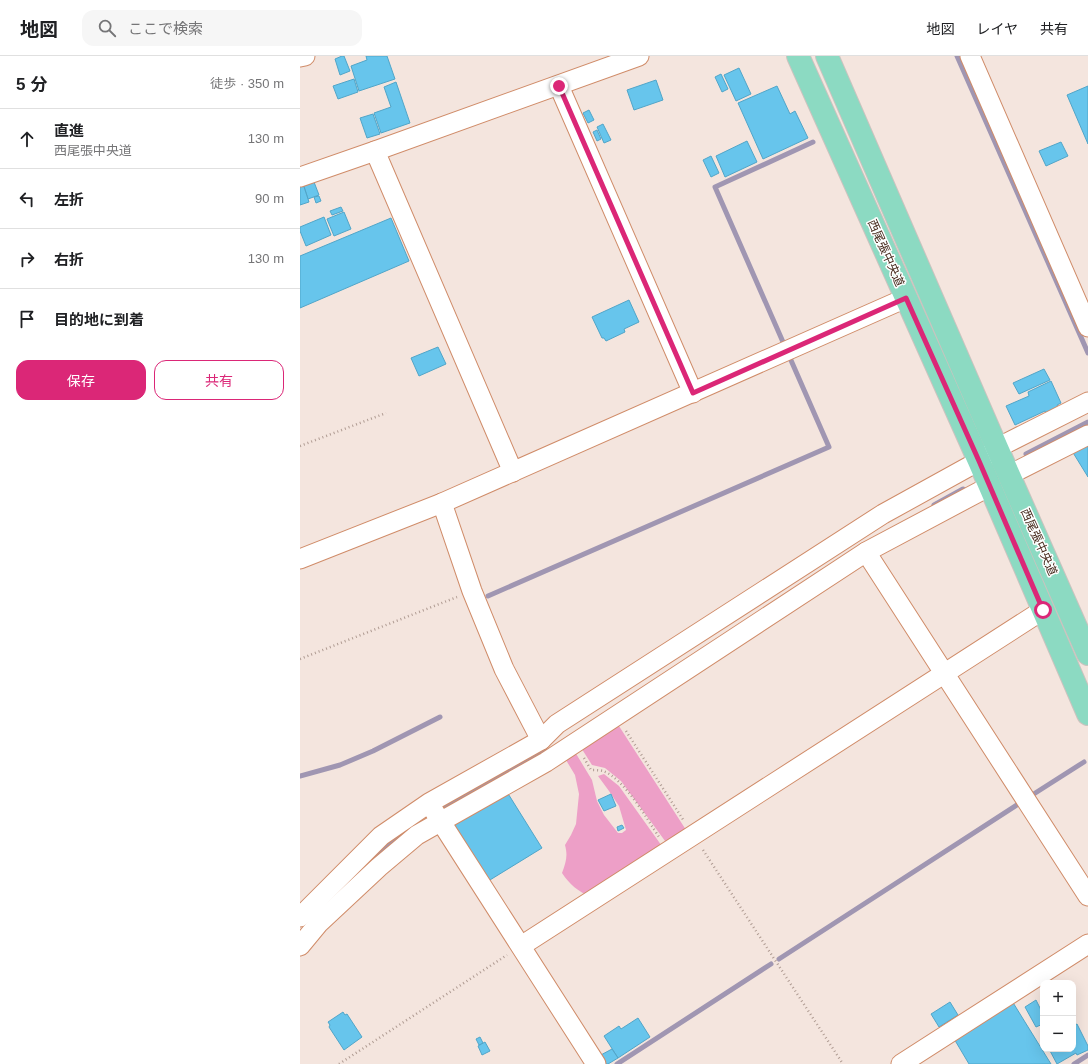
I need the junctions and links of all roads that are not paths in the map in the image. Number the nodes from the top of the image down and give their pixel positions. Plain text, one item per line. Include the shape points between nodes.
1 (305, 56) edge
2 (639, 56) edge
3 (798, 56) edge
4 (827, 56) edge
5 (970, 56) edge
6 (300, 57) edge
7 (559, 86) junction
8 (375, 151) junction
9 (300, 176) edge
10 (906, 298) junction
11 (1088, 327) edge
12 (693, 393) junction
13 (1088, 402) edge
14 (1088, 435) edge
15 (997, 448) junction
16 (979, 461) junction
17 (513, 472) junction
18 (1009, 475) junction
19 (990, 486) junction
20 (442, 503) junction
21 (866, 552) junction
22 (300, 559) edge
23 (1043, 610) junction
24 (1088, 654) edge
25 (945, 673) junction
26 (1088, 714) edge
27 (541, 740) junction
28 (429, 803) junction
29 (440, 821) junction
30 (1088, 896) edge
31 (300, 917) edge
32 (1088, 944) edge
33 (300, 946) edge
34 (521, 946) junction
35 (596, 1064) edge
36 (901, 1064) edge

1 - 6 street
2 - 7 street
3 - 10 main road, 西尾張中央道
4 - 15 main road, 西尾張中央道
5 - 11 street
7 - 8 street
7 - 12 street
8 - 9 street
8 - 17 street
10 - 12 street
10 - 16 main road, 西尾張中央道
12 - 17 street
13 - 15 street
14 - 18 street
15 - 16 street
15 - 18 main road, 西尾張中央道
16 - 19 main road, 西尾張中央道
16 - 27 street via 883,514 557,724
17 - 20 street
18 - 24 main road, 西尾張中央道
19 - 21 street
19 - 23 main road, 西尾張中央道
20 - 22 street
20 - 27 street via 472,591 504,669
21 - 25 street
21 - 29 street via 546,762
23 - 25 street
23 - 26 main road, 西尾張中央道
25 - 30 street
25 - 34 street
27 - 28 street
28 - 29 street
28 - 31 street via 381,836
29 - 33 street via 417,835 379,867 319,923
29 - 34 street
32 - 36 street
34 - 35 street

